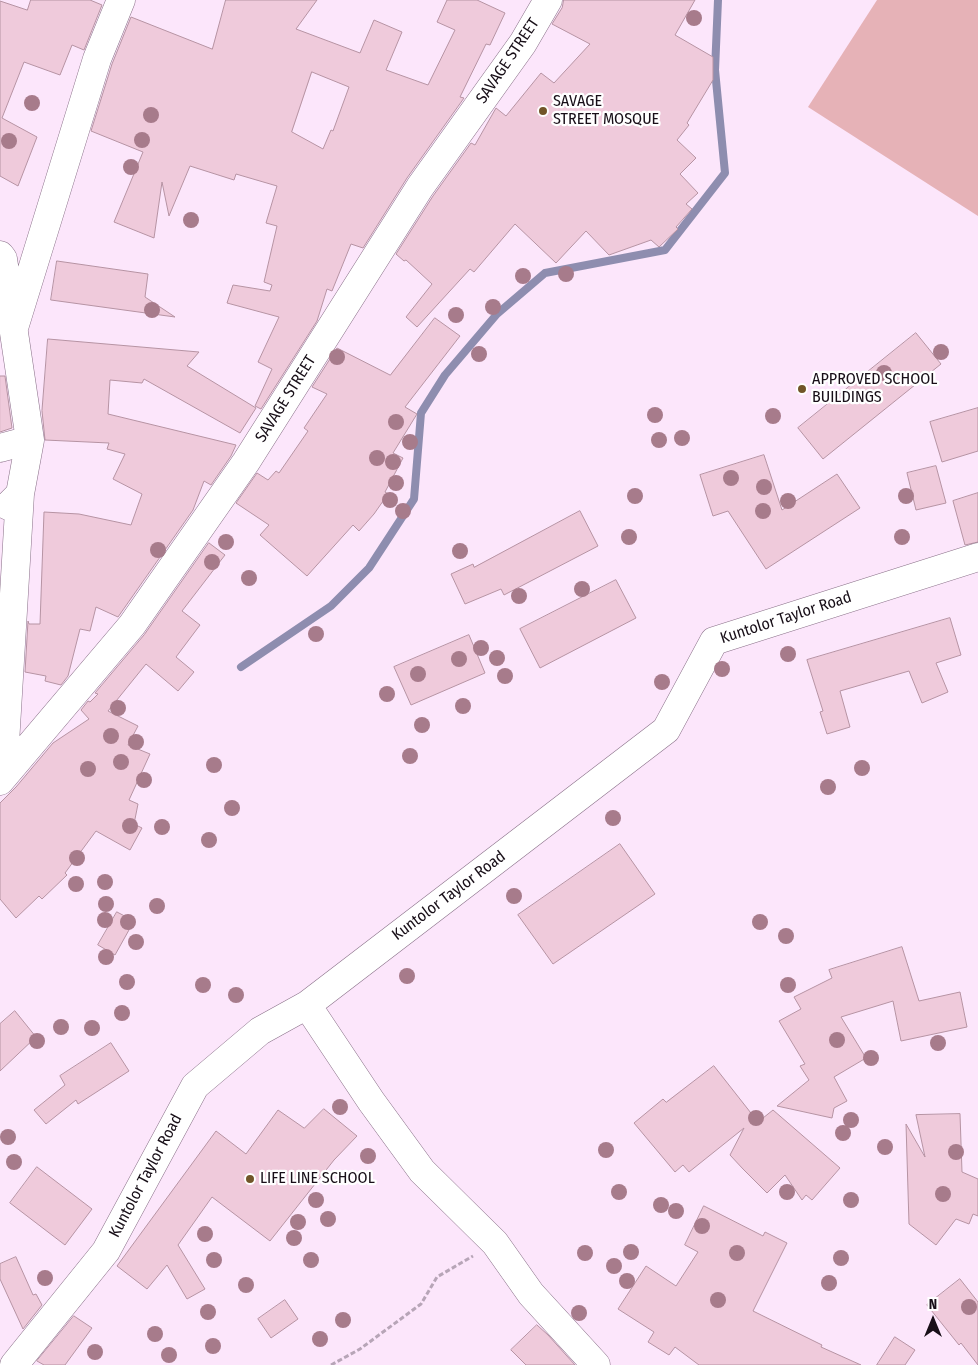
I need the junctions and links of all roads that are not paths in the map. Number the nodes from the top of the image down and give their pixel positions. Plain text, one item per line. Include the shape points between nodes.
1 (120, 0) edge
2 (548, 0) edge
3 (0, 254) edge
4 (14, 328) junction
5 (30, 440) junction
6 (0, 448) edge
7 (20, 494) junction
8 (0, 515) edge
9 (978, 557) edge
10 (2, 779) edge
11 (307, 1005) junction
12 (14, 1365) edge
13 (596, 1365) edge

1 - 4 street via 97,59
2 - 10 street, SAVAGE STREET via 523,43 420,187 235,478 132,625
3 - 4 street
4 - 5 street
5 - 6 street
5 - 7 street
7 - 8 street
7 - 10 street
9 - 11 street, Kuntolor Taylor Road via 714,641 666,730
11 - 12 street, Kuntolor Taylor Road via 260,1031 195,1086 106,1251
11 - 13 street via 422,1171 495,1242 531,1294

